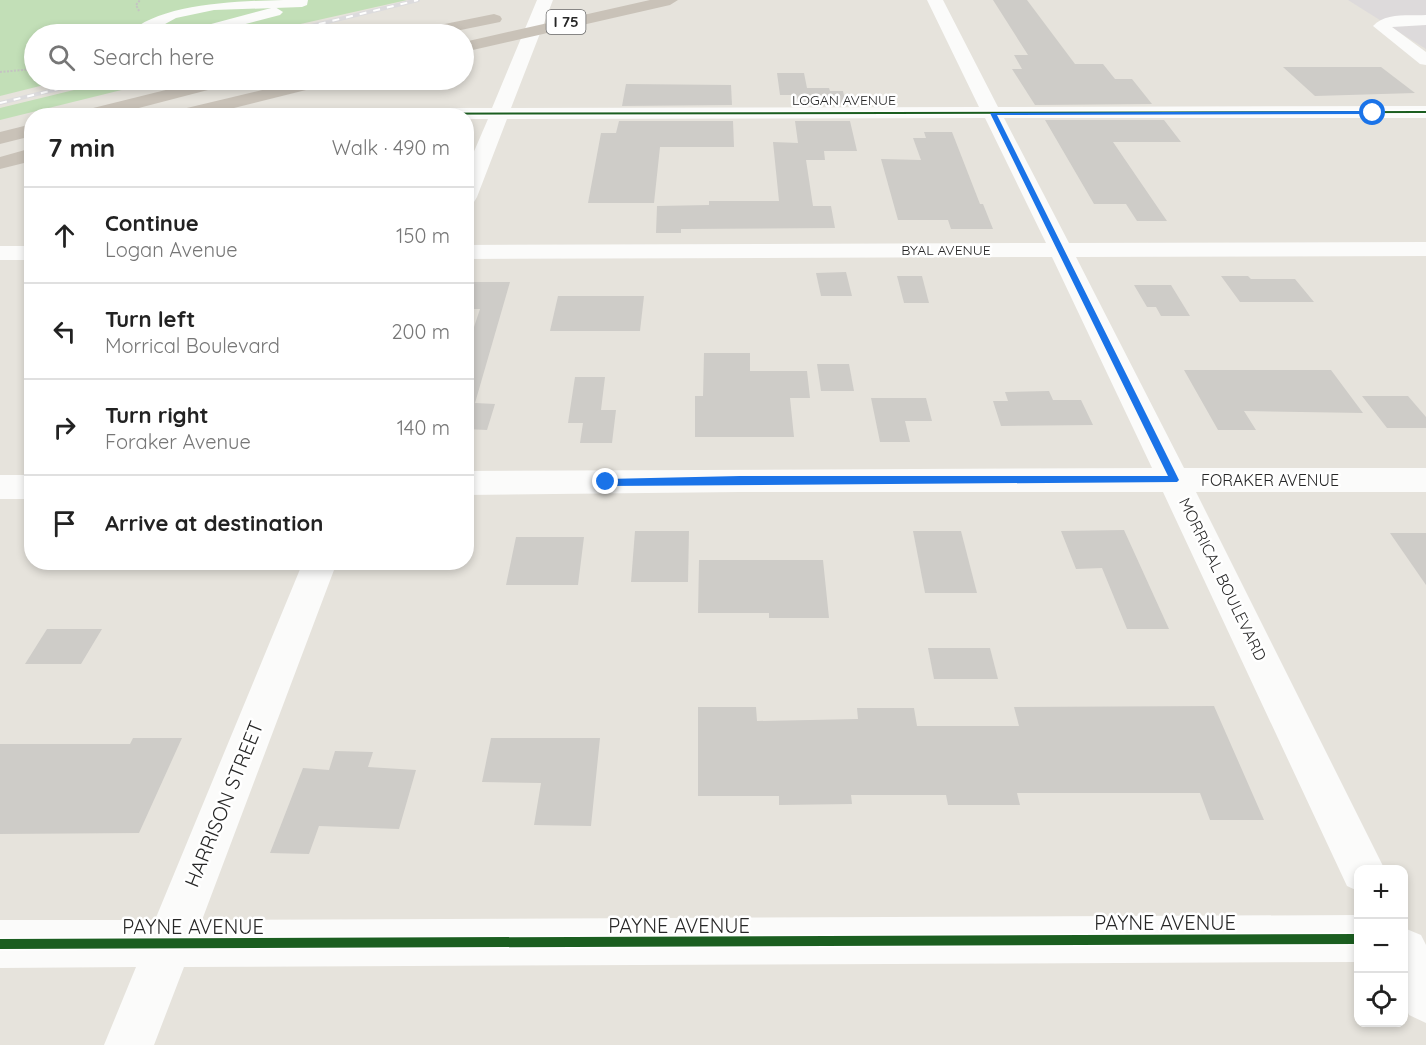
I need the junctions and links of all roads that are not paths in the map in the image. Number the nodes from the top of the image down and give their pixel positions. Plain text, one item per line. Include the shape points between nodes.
1 (545, 0) edge
2 (670, 0) edge
3 (684, 0) edge
4 (935, 0) edge
5 (307, 2) edge
6 (562, 4) dead end
7 (623, 9) junction
8 (1426, 20) edge
9 (148, 24) edge
10 (232, 24) edge
11 (469, 24) edge
12 (474, 44) edge
13 (1426, 60) edge
14 (186, 90) edge
15 (283, 90) edge
16 (115, 108) edge
17 (210, 108) edge
18 (1426, 112) edge
19 (474, 113) edge
20 (500, 113) junction
21 (993, 113) junction
22 (24, 132) edge
23 (0, 138) edge
24 (24, 156) edge
25 (0, 163) edge
26 (474, 177) edge
27 (1426, 249) edge
28 (1060, 250) junction
29 (474, 252) edge
30 (0, 253) edge
31 (24, 253) edge
32 (1174, 480) junction
33 (1426, 480) edge
34 (474, 483) edge
35 (0, 487) edge
36 (24, 487) edge
37 (317, 570) edge
38 (1362, 865) edge
39 (1354, 939) edge
40 (1408, 939) edge
41 (1426, 939) edge
42 (0, 944) edge
43 (169, 944) junction
44 (1408, 960) edge
45 (1426, 998) edge
46 (129, 1045) edge

1 - 20 street
2 - 7 highway, I 75
3 - 7 highway
4 - 21 street, MORRICAL BOULEVARD
5 - 9 street via 192,5
5 - 10 street
6 - 11 highway, I 75
7 - 12 highway, I 75
8 - 13 street via 1392,21 1381,26
14 - 16 highway
15 - 17 highway
18 - 21 street, LOGAN AVENUE
19 - 20 street, LOGAN AVENUE
20 - 21 street, LOGAN AVENUE
20 - 26 street
21 - 28 street, MORRICAL BOULEVARD
22 - 23 highway
24 - 25 highway
27 - 28 street, BYAL AVENUE
28 - 29 street, BYAL AVENUE
28 - 32 street, MORRICAL BOULEVARD
30 - 31 street
32 - 33 street, FORAKER AVENUE
32 - 34 street, FORAKER AVENUE
32 - 38 street, MORRICAL BOULEVARD
35 - 36 street
37 - 43 street, HARRISON STREET
39 - 43 street, PAYNE AVENUE
40 - 41 street
42 - 43 street, PAYNE AVENUE
43 - 46 street, HARRISON STREET
44 - 45 street

